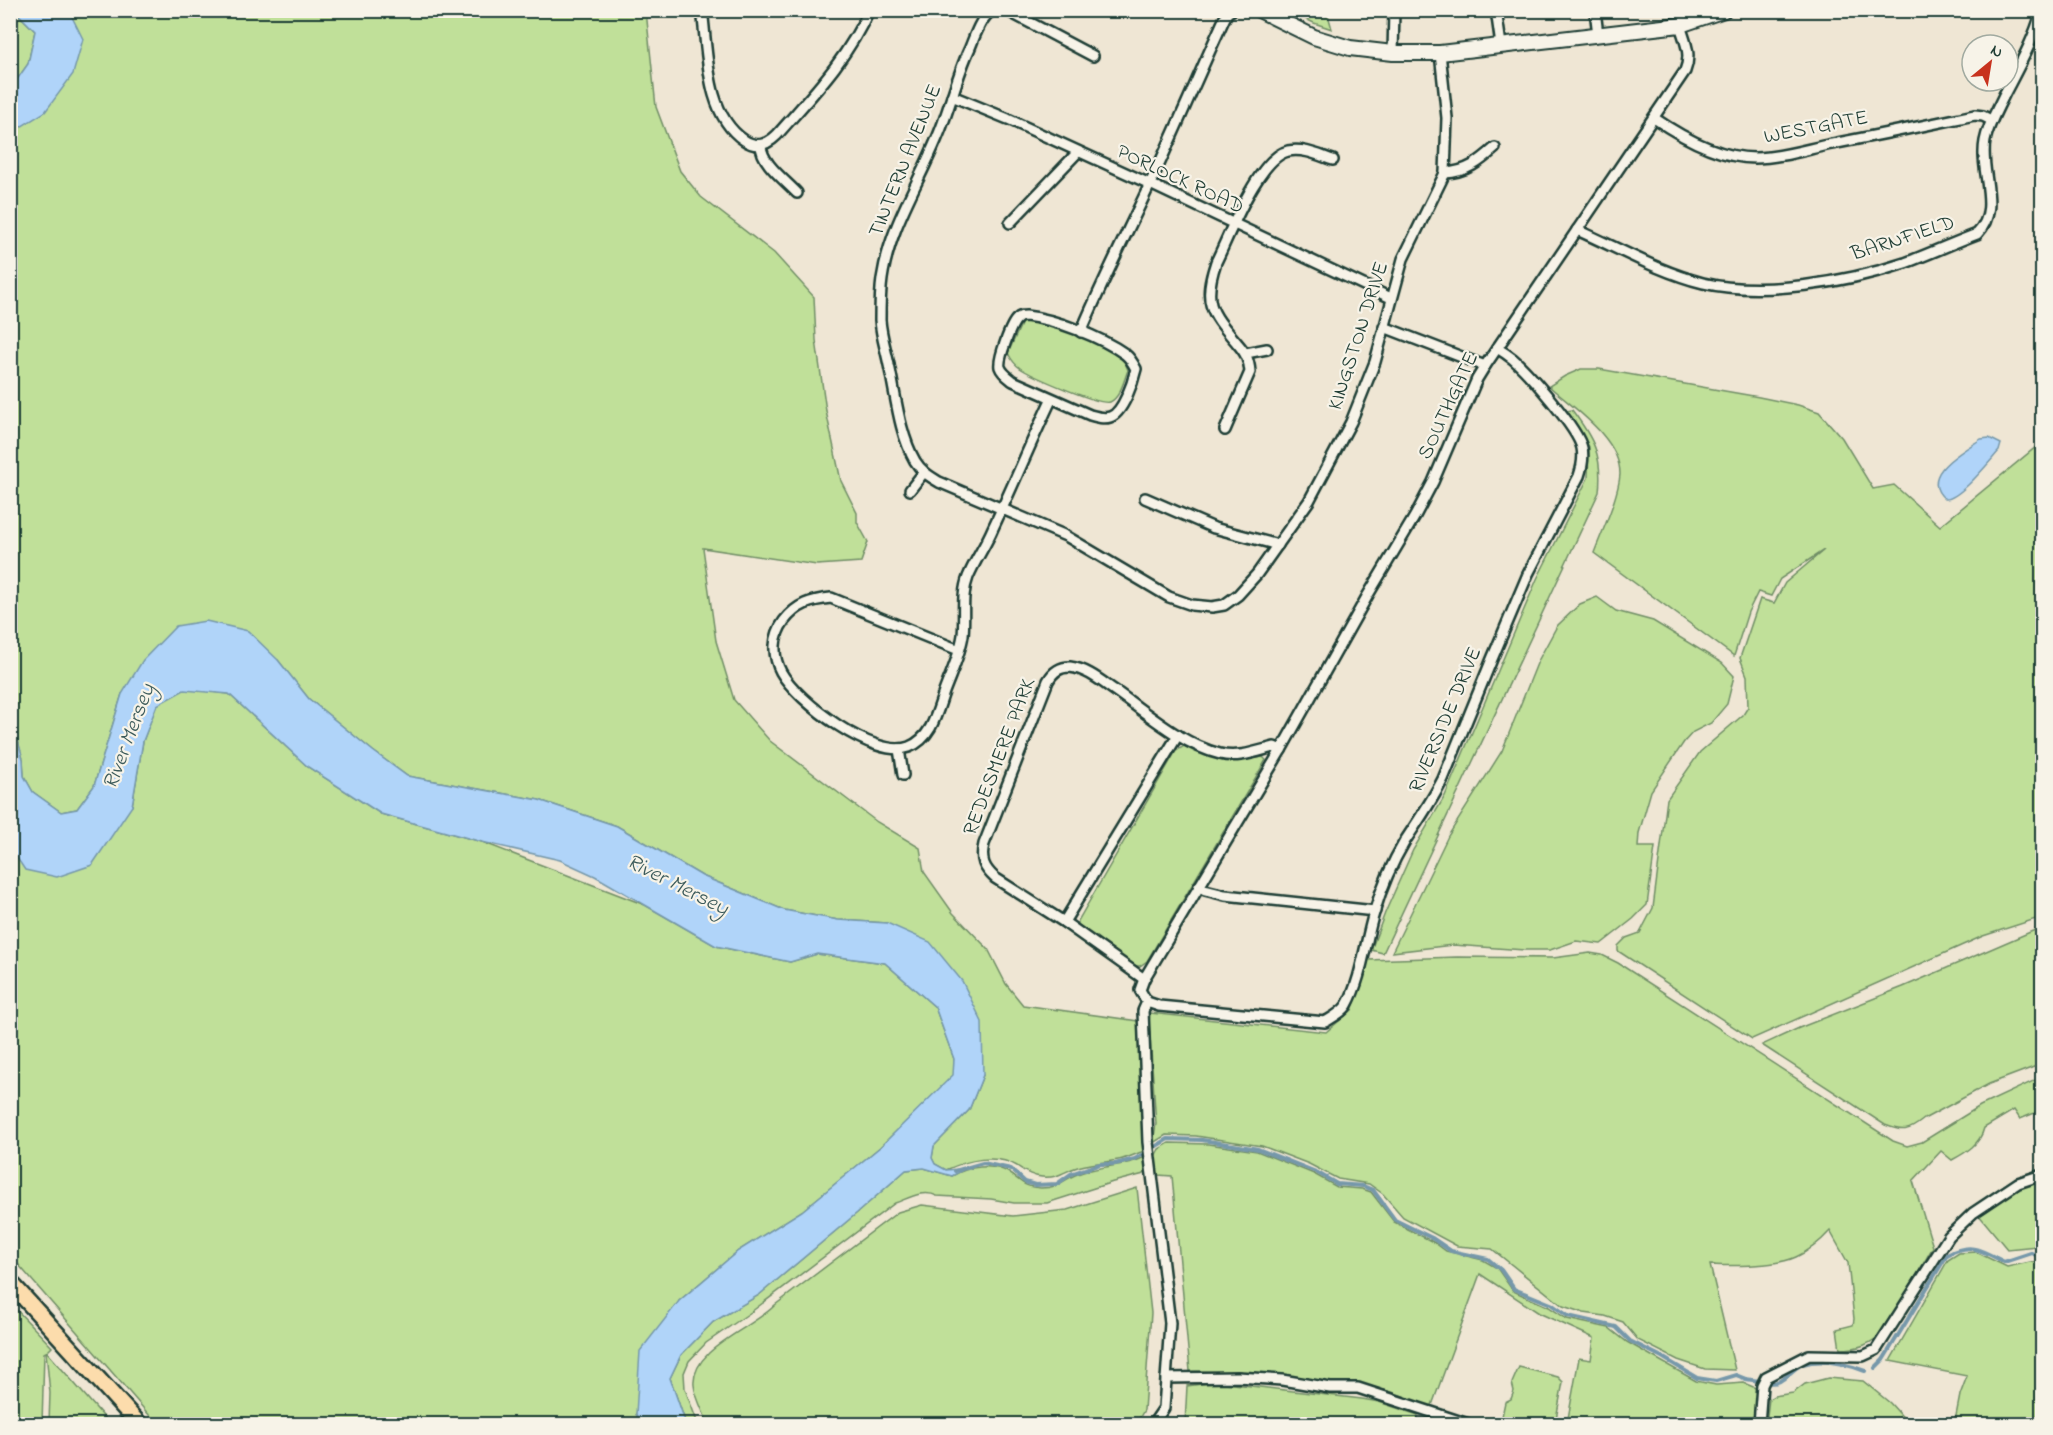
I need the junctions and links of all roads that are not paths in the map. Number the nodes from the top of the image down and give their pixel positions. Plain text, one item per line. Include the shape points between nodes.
1 (702, 10) edge
2 (869, 10) edge
3 (995, 10) edge
4 (1006, 10) edge
5 (1260, 10) edge
6 (1394, 10) edge
7 (1496, 10) edge
8 (1595, 10) edge
9 (1725, 10) edge
10 (2042, 10) edge
11 (1229, 11) edge
12 (1680, 25) junction
13 (1598, 35) junction
14 (1501, 45) junction
15 (1393, 53) junction
16 (1440, 53) junction
17 (1093, 56) dead end
18 (952, 96) junction
19 (1654, 118) junction
20 (1991, 120) junction
21 (761, 145) junction
22 (1495, 148) dead end
23 (1078, 153) junction
24 (1333, 160) dead end
25 (1445, 173) junction
26 (1150, 184) junction
27 (797, 193) dead end
28 (1010, 223) dead end
29 (1234, 225) junction
30 (1577, 230) junction
31 (1391, 298) junction
32 (1384, 327) junction
33 (1081, 332) junction
34 (1497, 348) junction
35 (1268, 350) dead end
36 (1245, 354) junction
37 (1485, 366) junction
38 (1051, 399) junction
39 (1225, 430) dead end
40 (924, 472) junction
41 (910, 490) dead end
42 (1145, 498) dead end
43 (1001, 510) junction
44 (1278, 544) junction
45 (959, 651) junction
46 (1178, 735) junction
47 (899, 749) junction
48 (1281, 750) junction
49 (903, 775) dead end
50 (1199, 886) junction
51 (1375, 911) junction
52 (1064, 922) junction
53 (1144, 979) junction
54 (1147, 1002) junction
55 (2043, 1175) edge
56 (10, 1282) edge
57 (1166, 1378) junction
58 (139, 1425) edge
59 (1154, 1425) edge
60 (1468, 1425) edge
61 (1759, 1425) edge

1 - 21 street via 717,107 742,139
2 - 21 street via 836,68 777,135
3 - 18 street, TINTERN AVENUE via 981,24
4 - 17 street
5 - 15 main road via 1314,37 1350,48
6 - 15 street
7 - 14 street
8 - 13 street
9 - 12 main road
10 - 20 street, BARNFIELD
11 - 26 street
12 - 13 main road
12 - 19 street, SOUTHGATE via 1689,52 1688,64
13 - 14 main road
14 - 16 main road
15 - 16 main road
16 - 25 street, KINGSTON DRIVE via 1447,117
18 - 23 street, PORLOCK ROAD
18 - 40 street, TINTERN AVENUE via 935,143 898,220 882,277 880,302 899,414 908,446
19 - 20 street, WESTGATE via 1699,144 1755,158 1975,115
19 - 30 street, SOUTHGATE
20 - 30 street, BARNFIELD via 1984,141 1989,207 1983,227 1977,234 1883,268 1774,289 1739,289 1703,283 1665,270
21 - 27 street via 768,163
22 - 25 street via 1477,164
23 - 26 street, PORLOCK ROAD
23 - 28 street
24 - 29 street via 1306,151 1286,152 1270,162
25 - 31 street, KINGSTON DRIVE via 1403,259
26 - 29 street, PORLOCK ROAD
26 - 33 street
29 - 31 street, PORLOCK ROAD
29 - 36 street via 1211,277 1209,300 1214,315
30 - 34 street, SOUTHGATE
31 - 32 street, KINGSTON DRIVE
32 - 37 street
32 - 44 street, KINGSTON DRIVE via 1351,422 1309,501
33 - 38 street via 1046,318 1026,315 1014,323 1000,367 1013,381
33 - 38 street via 1125,354 1136,369 1119,411 1102,418
34 - 37 street, SOUTHGATE
34 - 51 street, RIVERSIDE DRIVE via 1531,377 1573,430 1582,447 1582,464 1528,574 1443,779 1404,843
35 - 36 street
36 - 39 street via 1250,372
37 - 48 street, SOUTHGATE via 1415,516
38 - 43 street
40 - 41 street
40 - 43 street, TINTERN AVENUE
42 - 44 street via 1214,528
43 - 44 street, KINGSTON DRIVE via 1066,536 1169,597 1192,605 1218,606 1238,595
43 - 45 street via 967,579
45 - 47 street via 924,738
45 - 47 street via 831,598 804,603 783,623 774,653 782,672 799,694 854,734 882,747
46 - 48 street, REDESMERE PARK via 1223,755 1274,747
46 - 52 street
46 - 52 street, REDESMERE PARK via 1078,669 1060,669 1048,681 982,853 986,870 995,878
47 - 49 street
48 - 50 street
50 - 51 street via 1225,895
50 - 53 street
51 - 54 street, RIVERSIDE DRIVE via 1346,1006 1325,1022
52 - 53 street, REDESMERE PARK
53 - 54 street via 1140,990
54 - 57 street via 1143,1011 1148,1142 1170,1323
55 - 61 street via 2018,1183 1973,1213 1949,1236 1876,1350 1863,1356 1809,1355 1766,1377
56 - 58 main road
57 - 59 street via 1164,1408
57 - 60 street via 1238,1377 1358,1388

